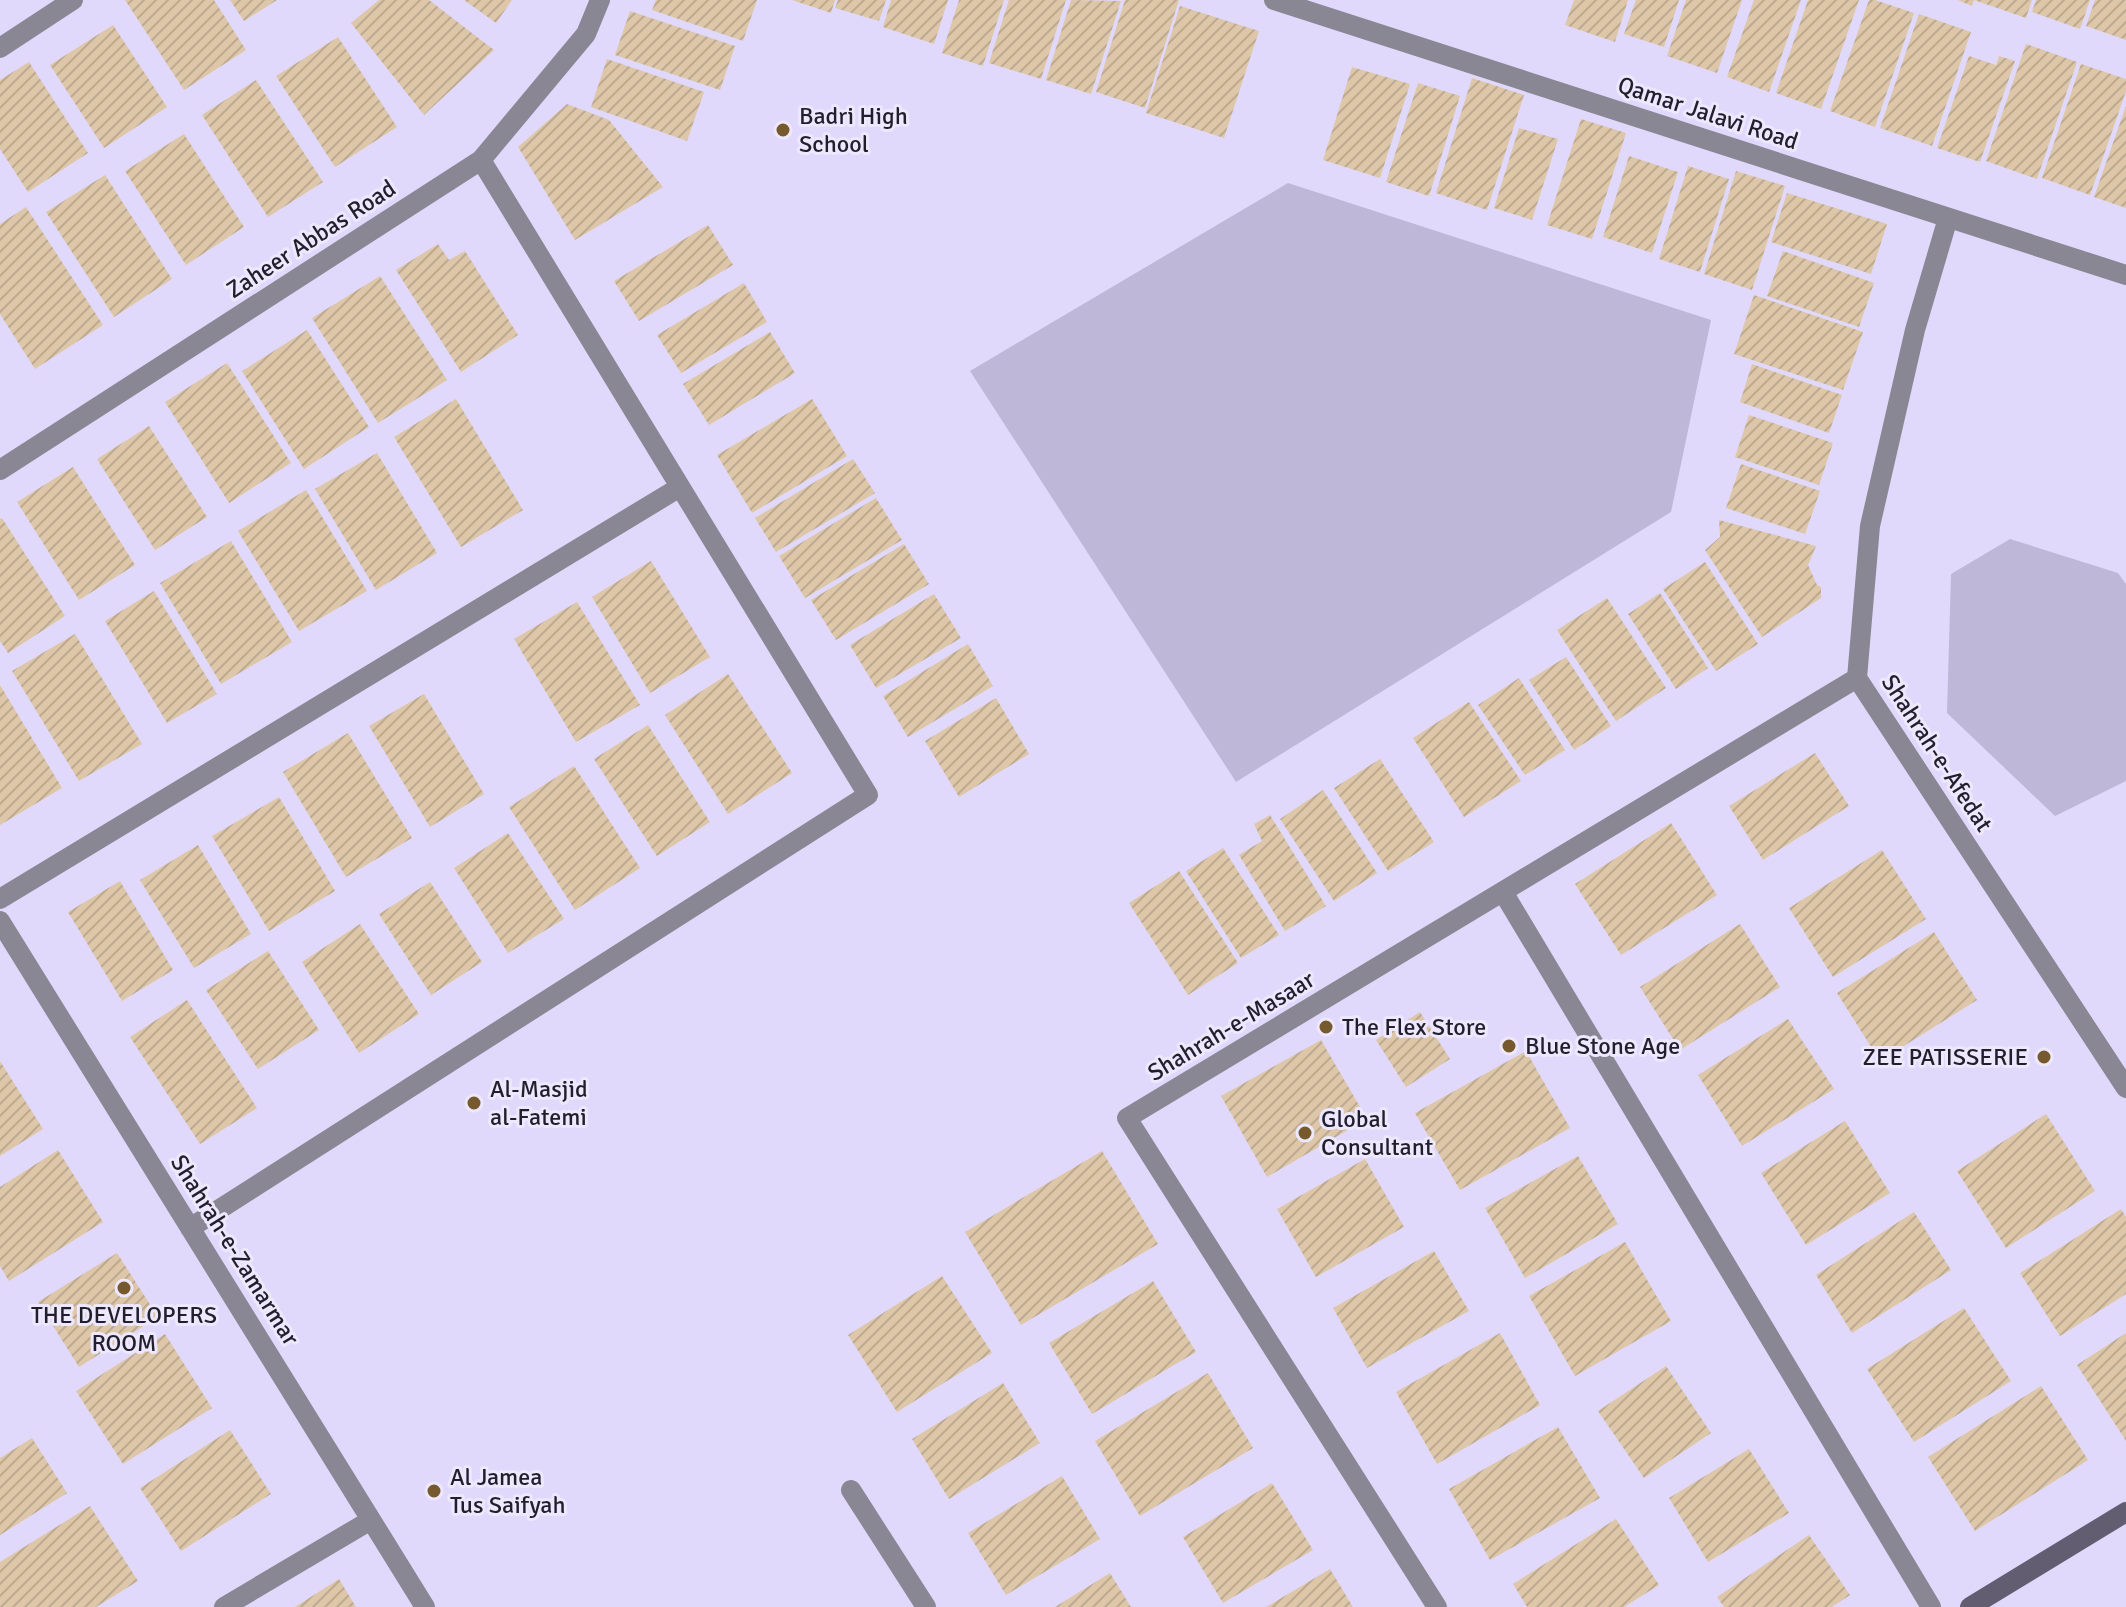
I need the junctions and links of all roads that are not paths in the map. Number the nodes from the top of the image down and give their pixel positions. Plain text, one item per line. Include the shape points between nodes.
1 (73, 0) edge
2 (600, 0) edge
3 (1274, 0) edge
4 (1323, 7) edge
5 (0, 48) edge
6 (481, 160) junction
7 (1948, 218) junction
8 (2126, 275) edge
9 (0, 470) edge
10 (680, 487) junction
11 (1857, 678) junction
12 (1503, 892) junction
13 (0, 899) edge
14 (0, 921) edge
15 (2126, 1088) edge
16 (190, 1228) junction
17 (851, 1490) dead end
18 (2126, 1512) edge
19 (371, 1520) junction
20 (224, 1607) edge
21 (425, 1607) edge
22 (926, 1607) edge
23 (1437, 1607) edge
24 (1931, 1607) edge
25 (1970, 1607) edge

1 - 5 street
2 - 6 street, Zaheer Abbas Road via 586,34
3 - 4 street, Qamar Jalavi Road
4 - 7 street, Qamar Jalavi Road
6 - 9 street, Zaheer Abbas Road
6 - 10 street
7 - 8 street, Qamar Jalavi Road
7 - 11 street, Shahrah-e-Afedat via 1915,330 1870,526
10 - 13 street
10 - 16 street via 868,795
11 - 12 street, Shahrah-e-Masaar
11 - 15 street, Shahrah-e-Afedat
12 - 23 street, Shahrah-e-Masaar via 1127,1118
12 - 24 street
14 - 16 street, Shahrah-e-Zamarmar
16 - 19 street, Shahrah-e-Zamarmar
17 - 22 street
18 - 25 street
19 - 20 street
19 - 21 street, Shahrah-e-Zamarmar

